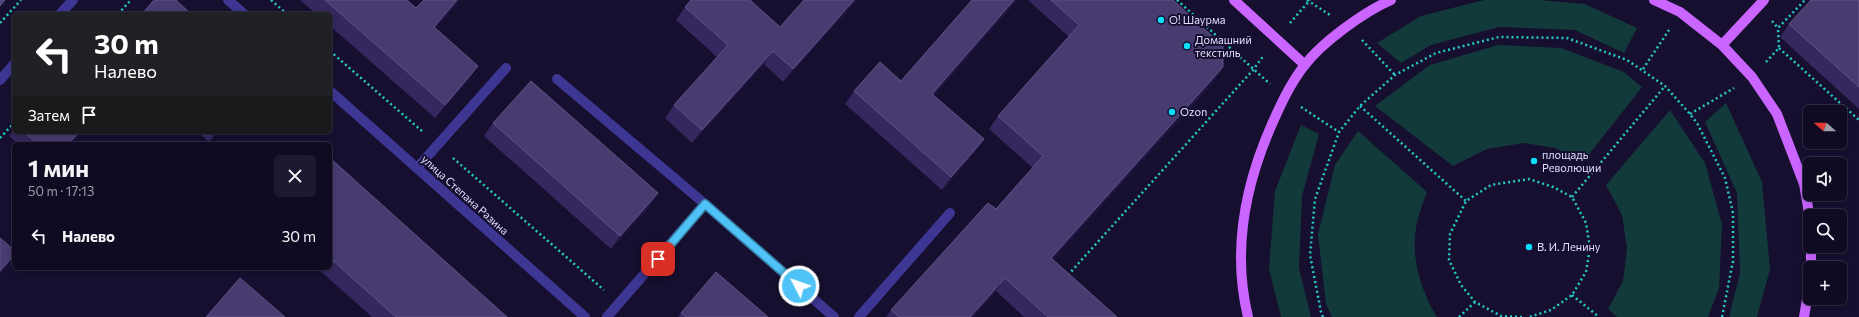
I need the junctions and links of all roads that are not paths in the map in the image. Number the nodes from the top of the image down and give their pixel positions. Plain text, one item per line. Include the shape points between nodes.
1 (73, 0) edge
2 (228, 0) edge
3 (1234, 0) edge
4 (1391, 0) edge
5 (1654, 0) edge
6 (1764, 0) edge
7 (62, 12) edge
8 (242, 12) edge
9 (1722, 45) junction
10 (1305, 65) junction
11 (12, 66) edge
12 (506, 68) dead end
13 (557, 79) dead end
14 (0, 80) edge
15 (332, 92) edge
16 (418, 168) junction
17 (705, 204) junction
18 (1808, 209) edge
19 (950, 213) dead end
20 (1806, 305) edge
21 (585, 317) edge
22 (607, 317) edge
23 (834, 317) edge
24 (859, 317) edge
25 (1248, 317) edge
26 (1804, 317) edge

1 - 7 street
2 - 8 street
3 - 10 main road
4 - 10 main road via 1377,6 1348,26
5 - 9 main road via 1680,12
6 - 9 main road
9 - 18 main road via 1752,77 1777,114 1804,184
10 - 25 main road via 1285,95 1258,155 1248,189 1242,228 1241,268
11 - 14 street
12 - 16 street
13 - 17 street
15 - 16 street, улица Степана Разина
16 - 21 street, улица Степана Разина
17 - 22 street
17 - 23 street
19 - 24 street
20 - 26 main road

